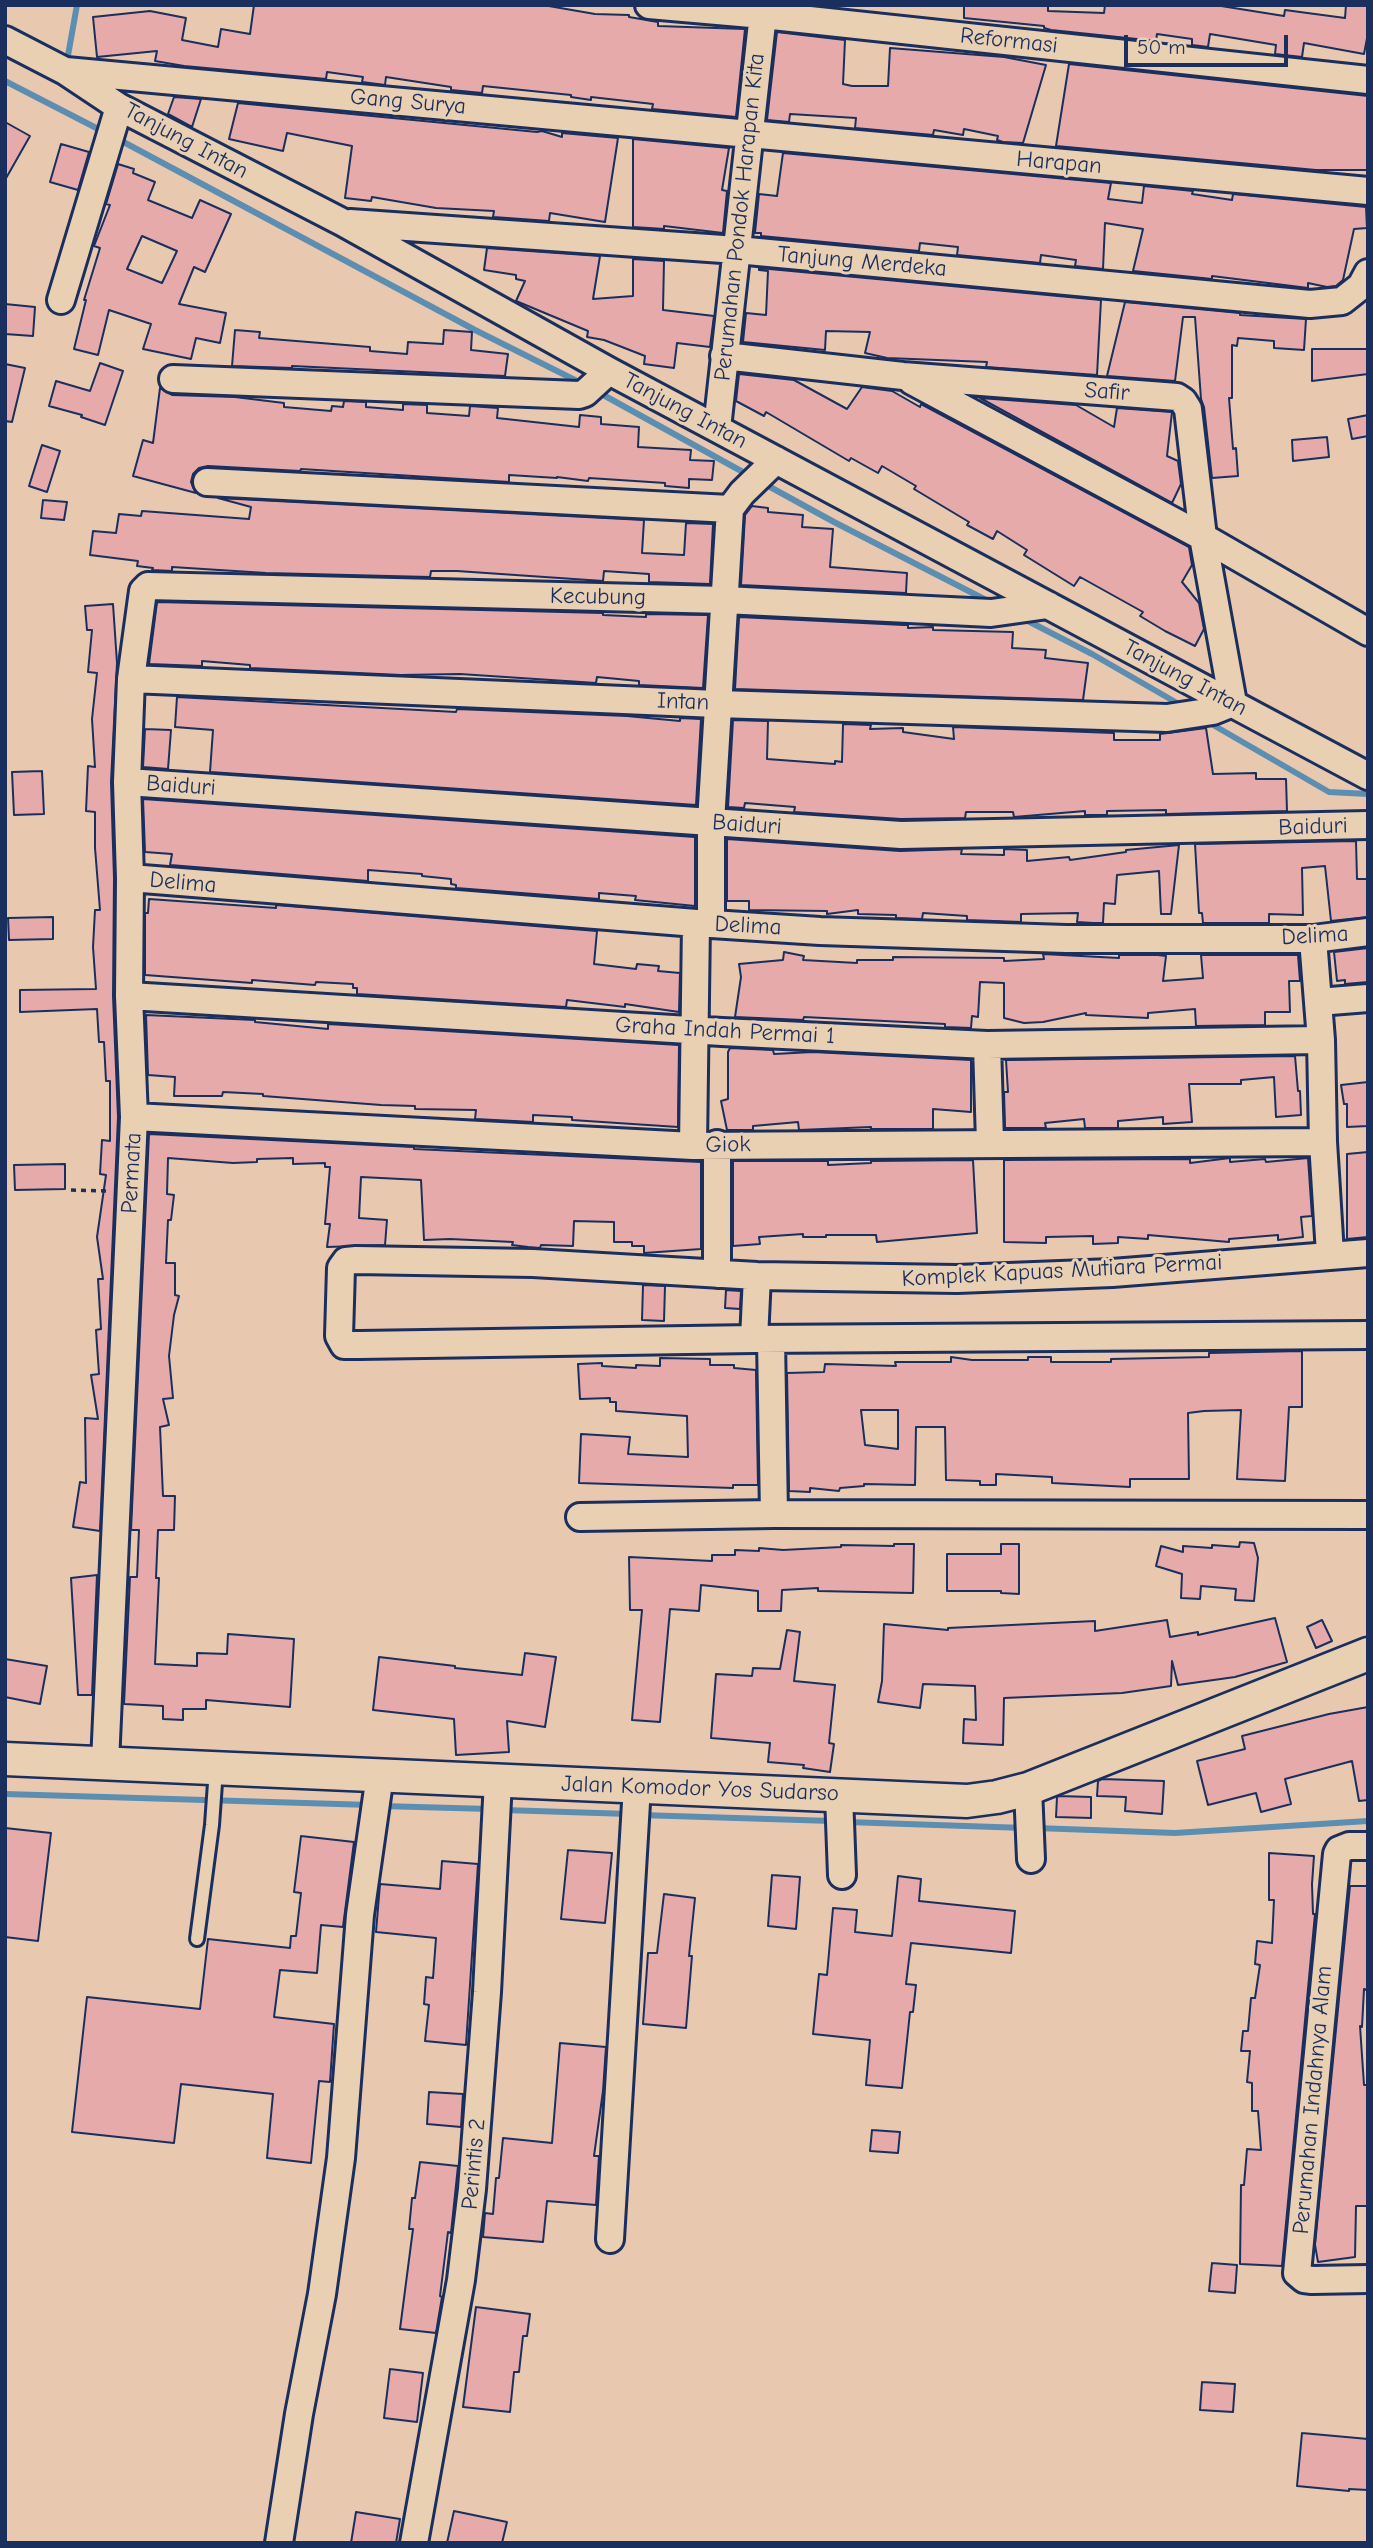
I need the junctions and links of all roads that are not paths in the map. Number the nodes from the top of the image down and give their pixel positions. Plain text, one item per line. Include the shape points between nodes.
1 (649, 5) edge
2 (763, 10) edge
3 (5, 40) edge
4 (65, 71) junction
5 (1368, 80) edge
6 (116, 114) junction
7 (750, 135) junction
8 (1368, 191) edge
9 (342, 222) junction
10 (737, 250) junction
11 (1368, 273) edge
12 (61, 300) dead end
13 (724, 356) junction
14 (903, 376) junction
15 (173, 379) dead end
16 (598, 382) junction
17 (717, 428) junction
18 (770, 466) junction
19 (207, 482) dead end
20 (736, 501) junction
21 (1203, 537) junction
22 (148, 586) joint
23 (723, 600) junction
24 (1040, 607) junction
25 (1368, 632) edge
26 (131, 679) junction
27 (717, 704) junction
28 (1223, 707) junction
29 (1365, 774) edge
30 (127, 782) junction
31 (711, 822) junction
32 (1368, 825) edge
33 (130, 878) junction
34 (704, 923) junction
35 (1368, 932) edge
36 (1313, 939) junction
37 (129, 996) junction
38 (1368, 998) edge
39 (1318, 1002) junction
40 (696, 1030) junction
41 (1321, 1040) junction
42 (987, 1045) junction
43 (134, 1117) junction
44 (989, 1142) junction
45 (1323, 1142) junction
46 (705, 1145) junction
47 (1368, 1252) edge
48 (1330, 1254) junction
49 (717, 1274) junction
50 (757, 1276) junction
51 (1368, 1335) edge
52 (762, 1339) junction
53 (774, 1514) junction
54 (1368, 1515) edge
55 (580, 1517) dead end
56 (1368, 1654) edge
57 (5, 1759) edge
58 (105, 1763) junction
59 (215, 1776) junction
60 (378, 1786) junction
61 (497, 1792) junction
62 (637, 1796) junction
63 (840, 1801) junction
64 (1029, 1801) junction
65 (1368, 1846) edge
66 (1031, 1851) dead end
67 (842, 1875) dead end
68 (197, 1939) dead end
69 (610, 2239) dead end
70 (1368, 2279) edge
71 (279, 2543) edge
72 (414, 2543) edge

1 - 2 street, Reformasi
2 - 5 street, Reformasi
2 - 7 street, Perumahan Pondok Harapan Kita
3 - 4 street, Tanjung Intan
4 - 6 street, Tanjung Intan
4 - 7 street, Gang Surya
6 - 9 street, Tanjung Intan
6 - 12 street
7 - 8 street, Harapan
7 - 10 street, Perumahan Pondok Harapan Kita
9 - 10 street, Tanjung Merdeka
9 - 16 street, Tanjung Intan
10 - 11 street, Tanjung Merdeka via 1310,304 1342,301 1361,286
10 - 13 street, Perumahan Pondok Harapan Kita
13 - 14 street, Safir
13 - 17 street, Perumahan Pondok Harapan Kita
14 - 21 street
14 - 21 street, Safir via 1177,397 1188,409
15 - 16 street via 570,395
16 - 17 street, Tanjung Intan
17 - 18 street, Tanjung Intan
18 - 20 street
18 - 24 street, Tanjung Intan
19 - 20 street
20 - 23 street
21 - 25 street
21 - 28 street, Safir
22 - 23 street, Kecubung
22 - 26 street, Permata via 141,598
23 - 24 street, Kecubung via 991,614
23 - 27 street
24 - 28 street, Tanjung Intan
26 - 27 street, Intan
26 - 30 street, Permata
27 - 28 street, Intan via 1167,718
27 - 31 street
28 - 29 street, Tanjung Intan
30 - 31 street, Baiduri
30 - 33 street, Permata
31 - 32 street, Baiduri via 901,835
31 - 34 street
33 - 34 street, Delima
33 - 37 street, Permata
34 - 36 street, Delima via 1066,939
34 - 40 street
35 - 36 street, Delima
36 - 39 street
37 - 40 street, Graha Indah Permai 1
37 - 43 street, Permata
38 - 39 street
39 - 41 street
40 - 42 street, Graha Indah Permai 1
40 - 46 street
41 - 42 street, Graha Indah Permai 1
41 - 45 street
42 - 44 street
43 - 46 street, Giok
43 - 58 street, Permata
44 - 45 street, Giok
44 - 46 street, Giok
45 - 48 street
46 - 49 street
47 - 48 street, Komplek Kapuas Mutiara Permai
48 - 50 street, Komplek Kapuas Mutiara Permai via 1112,1273 957,1279
49 - 50 street, Komplek Kapuas Mutiara Permai
49 - 52 street, Komplek Kapuas Mutiara Permai via 533,1263 346,1261 341,1268 339,1336 344,1345
50 - 52 street
51 - 52 street
52 - 53 street
53 - 54 street
53 - 55 street
56 - 64 street, Jalan Komodor Yos Sudarso
57 - 58 street, Jalan Komodor Yos Sudarso
58 - 59 street, Jalan Komodor Yos Sudarso
59 - 60 street, Jalan Komodor Yos Sudarso
59 - 68 lane
60 - 61 street, Jalan Komodor Yos Sudarso
60 - 71 street via 360,1915 341,2158
61 - 62 street, Jalan Komodor Yos Sudarso
61 - 72 street, Perintis 2 via 472,2189 461,2280
62 - 63 street, Jalan Komodor Yos Sudarso
62 - 69 street
63 - 64 street, Jalan Komodor Yos Sudarso via 997,1797
63 - 67 street
64 - 66 street
65 - 70 street, Perumahan Indahnya Alam via 1349,1846 1337,1854 1297,2273 1312,2280

